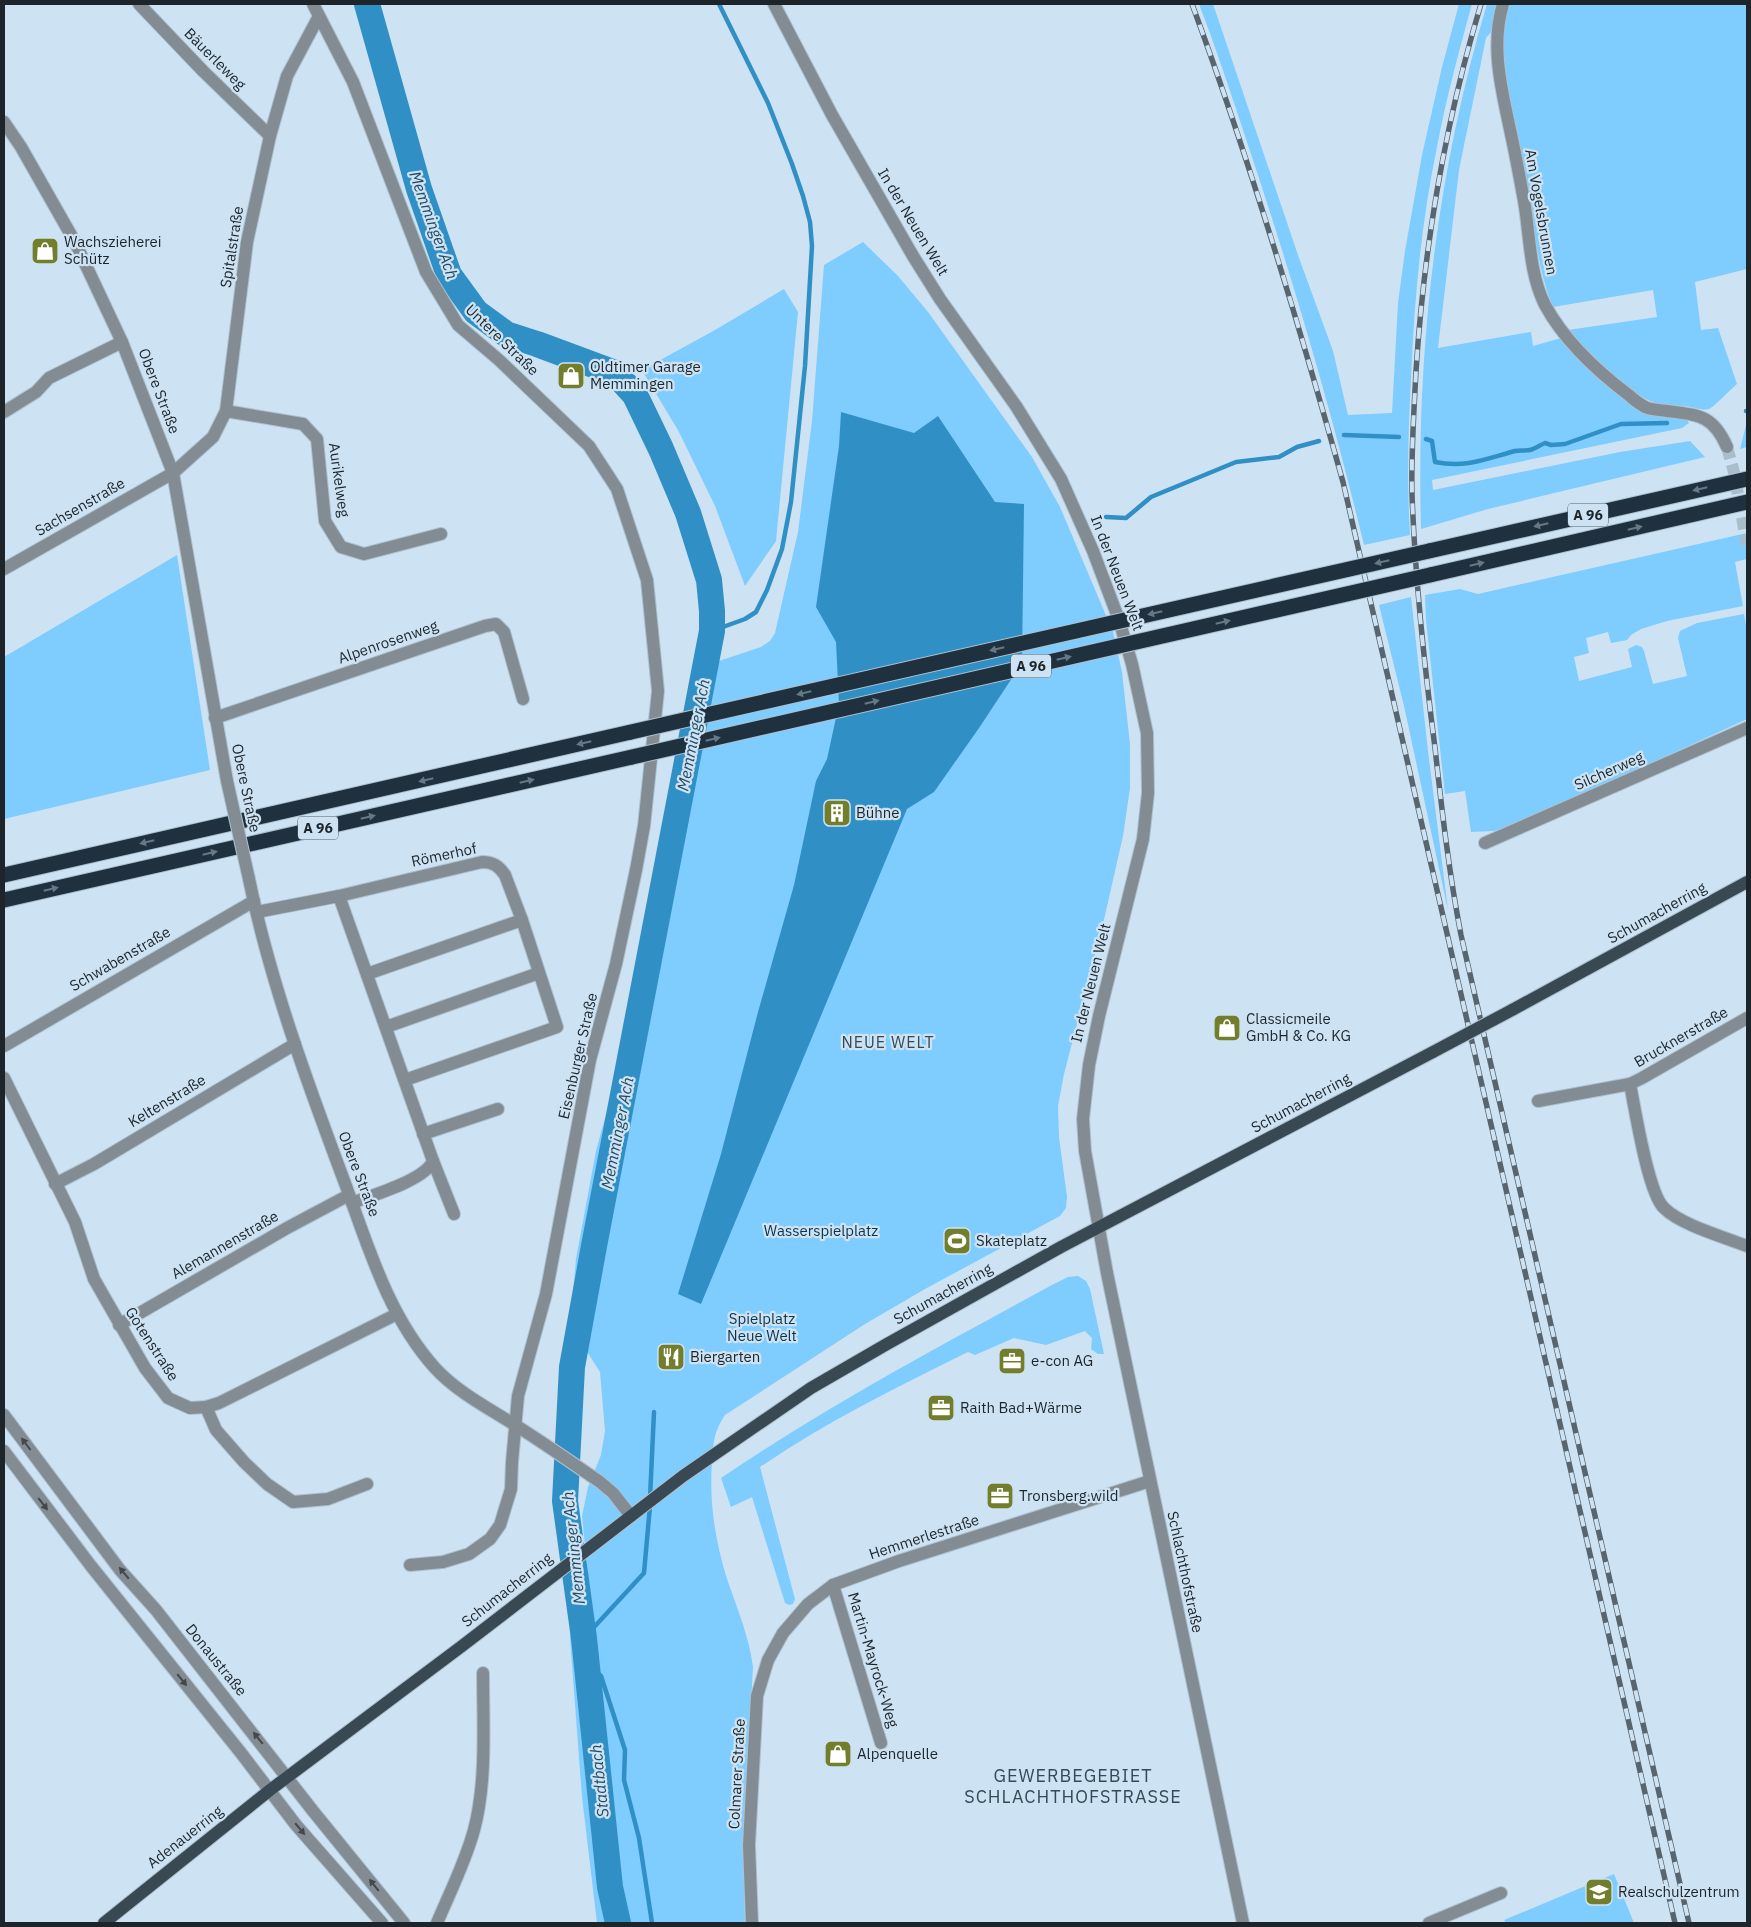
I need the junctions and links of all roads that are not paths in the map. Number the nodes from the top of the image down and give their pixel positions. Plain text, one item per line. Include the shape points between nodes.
1 (139, 4) edge
2 (313, 4) edge
3 (774, 4) edge
4 (1503, 4) edge
5 (319, 16) junction
6 (4, 122) edge
7 (270, 136) junction
8 (122, 342) junction
9 (226, 411) junction
10 (4, 412) edge
11 (1727, 447) tunnel mouth
12 (173, 473) junction
13 (1747, 478) edge
14 (1747, 502) edge
15 (441, 534) dead end
16 (4, 569) edge
17 (658, 691) joint
18 (523, 699) dead end
19 (215, 718) junction
20 (1747, 728) edge
21 (1484, 843) dead end
22 (4, 875) edge
23 (1747, 882) edge
24 (339, 896) junction
25 (4, 900) edge
26 (255, 907) junction
27 (522, 920) junction
28 (539, 973) junction
29 (367, 974) junction
30 (1747, 1018) edge
31 (386, 1027) junction
32 (295, 1044) junction
33 (4, 1046) edge
34 (4, 1078) edge
35 (405, 1080) junction
36 (1630, 1084) junction
37 (1538, 1101) dead end
38 (498, 1109) dead end
39 (423, 1134) junction
40 (433, 1161) junction
41 (55, 1184) junction
42 (351, 1199) junction
43 (454, 1214) dead end
44 (1097, 1228) junction
45 (1747, 1246) edge
46 (397, 1314) junction
47 (119, 1325) junction
48 (206, 1407) junction
49 (4, 1415) edge
50 (515, 1425) junction
51 (4, 1451) edge
52 (1150, 1481) junction
53 (367, 1484) dead end
54 (630, 1516) junction
55 (410, 1565) dead end
56 (833, 1585) junction
57 (783, 1632) joint
58 (484, 1673) dead end
59 (881, 1744) dead end
60 (288, 1777) junction
61 (270, 1790) junction
62 (1501, 1893) dead end
63 (104, 1923) edge
64 (382, 1923) edge
65 (404, 1923) edge
66 (437, 1923) edge
67 (752, 1923) edge
68 (1243, 1923) edge
69 (1429, 1923) edge

1 - 7 street, Bäuerleweg
2 - 5 street, Untere Straße
3 - 44 street, In der Neuen Welt via 832,115 913,256 1021,414 1061,479 1094,551 1132,664 1146,733 1148,793 1143,839 1089,1065 1083,1118
4 - 11 street, Am Vogelsbrunnen via 1497,34 1499,74 1531,257 1544,302 1581,352 1628,395 1653,409 1704,418 1711,422
5 - 7 street, Spitalstraße via 287,76
5 - 17 street, Untere Straße via 354,82 426,272 458,325 589,446 617,489 647,580
6 - 8 street, Obere Straße via 75,242
7 - 9 street, Spitalstraße via 247,242
8 - 10 street via 50,378 36,392
8 - 12 street, Obere Straße
9 - 12 street, Spitalstraße via 213,437
9 - 15 street, Aurikelweg via 303,424 317,438 325,521 341,547 364,554
12 - 16 street, Sachsenstraße
12 - 19 street, Obere Straße
13 -> 22 highway, A 96, bridge
25 -> 14 highway, A 96, bridge
17 - 50 street, Eisenburger Straße via 644,826 629,907 590,1060 548,1284 518,1396
18 - 19 street, Alpenrosenweg via 504,632 496,624
19 - 26 street, Obere Straße, bridge
20 - 21 street, Silcherweg
23 - 44 main road, Schumacherring, bridge via 1512,1010
24 - 26 street, Römerhof
24 - 27 street, Römerhof via 489,862 504,875
24 - 29 street
26 - 32 street, Obere Straße
26 - 33 street, Schwabenstraße
27 - 28 street, Römerhof
27 - 29 street
28 - 31 street
28 - 35 street, Römerhof via 557,1027
29 - 31 street
30 - 36 street, Brucknerstraße
31 - 35 street
32 - 41 street, Keltenstraße
32 - 42 street, Obere Straße
34 - 41 street, Gotenstraße
35 - 39 street
36 - 37 street, Brucknerstraße
36 - 45 street, Brucknerstraße via 1658,1202 1685,1222
38 - 39 street
39 - 40 street
40 - 42 street via 419,1176
40 - 43 street
41 - 47 street, Gotenstraße via 75,1222 94,1279
42 - 46 street, Obere Straße
42 - 47 street, Alemannenstraße via 287,1228
44 - 52 street, Schlachthofstraße
44 - 54 main road, Schumacherring via 811,1388
46 - 48 street, Gotenstraße
46 - 50 street, Obere Straße via 413,1341 437,1369 488,1409
47 - 48 street, Gotenstraße via 168,1398 190,1408
48 - 53 street via 216,1430 244,1462 293,1502 328,1499
60 -> 49 street, Donaustraße via 156,1610 120,1570
50 - 54 street, Obere Straße via 613,1493
50 - 55 street via 511,1489 500,1526 490,1539 469,1554 444,1562
51 -> 61 street
52 - 56 street, Hemmerlestraße
52 - 68 street, Schlachthofstraße
54 - 60 main road, Schumacherring
56 - 57 street, Hemmerlestraße via 808,1604
56 - 59 street, Martin-Mayrock-Weg
57 - 67 street, Colmarer Straße via 768,1660 757,1696 749,1845
58 - 66 street via 483,1772 475,1828 466,1859
60 - 61 main road, Adenauerring
65 -> 60 street, Donaustraße
61 - 63 main road, Adenauerring
61 -> 64 street via 296,1825
62 - 69 street

